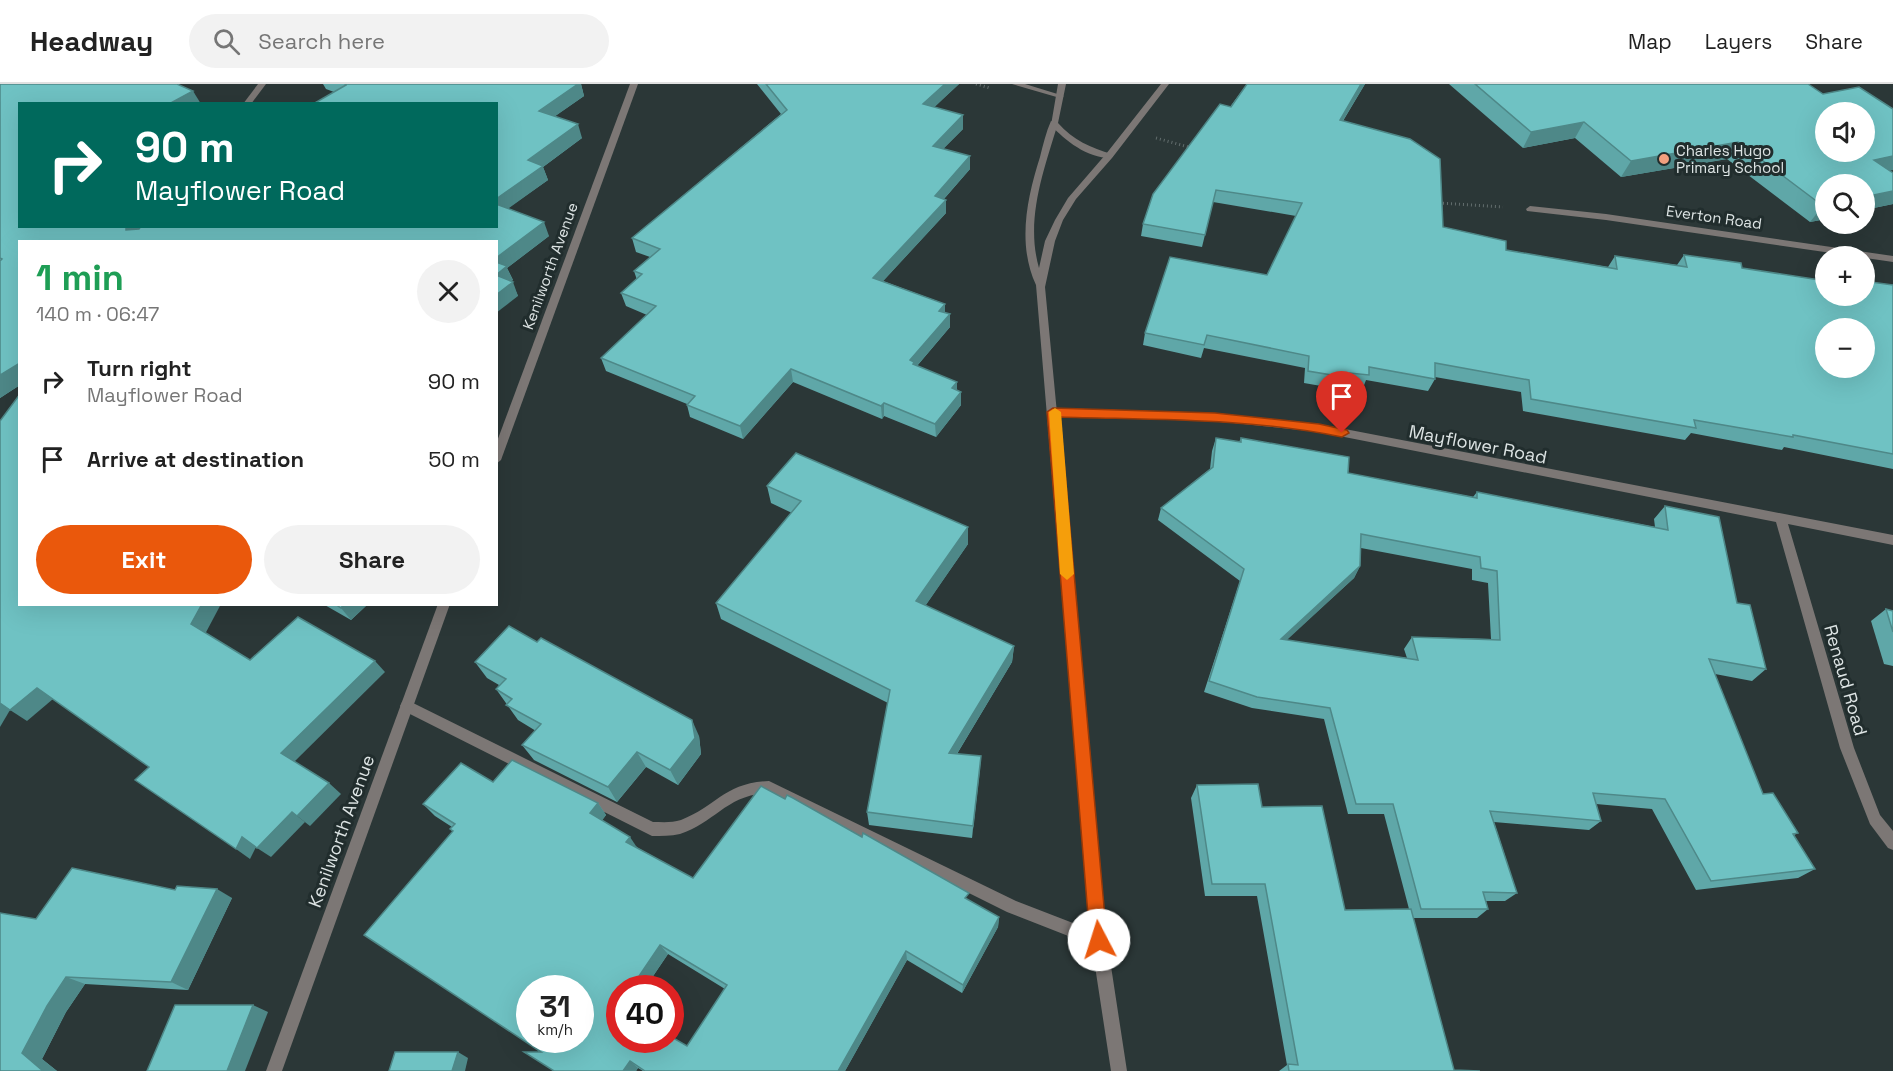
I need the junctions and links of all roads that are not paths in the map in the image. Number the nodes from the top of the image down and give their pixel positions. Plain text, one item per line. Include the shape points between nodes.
1 (262, 84) edge
2 (634, 84) edge
3 (1016, 84) edge
4 (1062, 84) edge
5 (1165, 84) edge
6 (1060, 96) junction
7 (248, 102) edge
8 (1054, 123) junction
9 (1109, 156) junction
10 (1530, 209) road end
11 (1893, 259) edge
12 (1040, 287) junction
13 (1053, 412) junction
14 (498, 455) edge
15 (1780, 519) junction
16 (1893, 540) edge
17 (443, 606) edge
18 (407, 706) junction
19 (1893, 843) edge
20 (1099, 940) junction
21 (274, 1071) edge
22 (1119, 1071) edge

1 - 7 street
2 - 14 street, Kenilworth Avenue
3 - 6 street
4 - 6 street
5 - 9 street
6 - 8 street
8 - 9 street via 1069,140
8 - 12 street via 1029,218 1030,249
9 - 12 street via 1072,198 1059,220
10 - 11 street, Everton Road
12 - 13 street
13 - 15 street, Mayflower Road via 1215,417 1319,428
13 - 20 street
15 - 16 street, Mayflower Road
15 - 19 street, Renaud Road via 1847,748 1875,819
17 - 18 street, Kenilworth Avenue
18 - 20 street via 652,829 688,824 733,793 770,787 1012,907
18 - 21 street, Kenilworth Avenue
20 - 22 street

